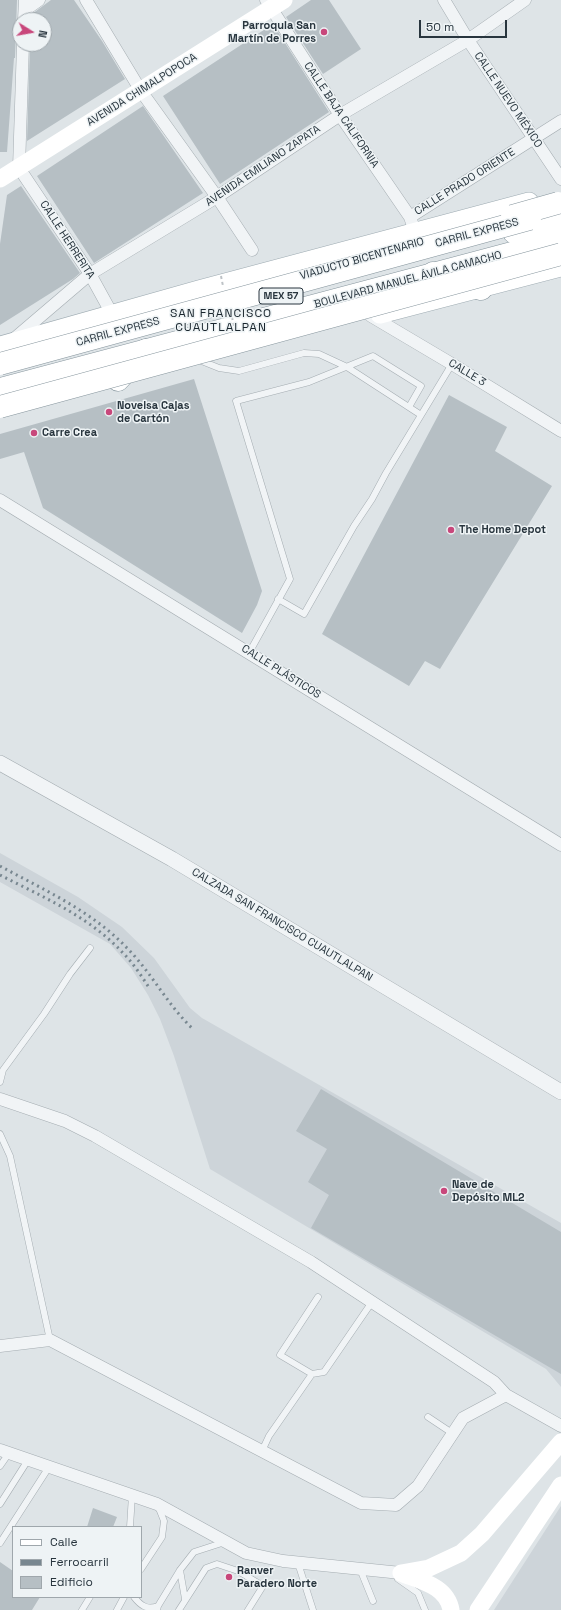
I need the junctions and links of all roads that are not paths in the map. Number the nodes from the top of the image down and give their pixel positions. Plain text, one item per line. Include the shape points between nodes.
1 (39, 0) edge
2 (86, 0) edge
3 (444, 0) edge
4 (525, 0) edge
5 (274, 3) edge
6 (25, 10) edge
7 (468, 40) junction
8 (23, 52) edge
9 (141, 91) junction
10 (340, 115) junction
11 (561, 121) edge
12 (534, 139) junction
13 (19, 168) junction
14 (0, 179) edge
15 (561, 196) edge
16 (217, 197) junction
17 (561, 220) edge
18 (412, 224) junction
19 (561, 239) edge
20 (487, 240) junction
21 (252, 250) dead end
22 (561, 254) edge
23 (561, 267) edge
24 (433, 273) junction
25 (90, 274) junction
26 (481, 289) junction
27 (112, 314) junction
28 (371, 316) junction
29 (3, 350) edge
30 (146, 350) junction
31 (199, 360) junction
32 (0, 364) edge
33 (452, 364) junction
34 (347, 367) junction
35 (0, 371) edge
36 (116, 382) junction
37 (0, 388) edge
38 (0, 407) edge
39 (409, 407) junction
40 (0, 414) edge
41 (421, 415) junction
42 (561, 431) edge
43 (0, 500) edge
44 (278, 599) junction
45 (249, 653) junction
46 (0, 763) edge
47 (561, 845) edge
48 (90, 948) dead end
49 (0, 1082) edge
50 (561, 1092) edge
51 (0, 1099) edge
52 (0, 1134) edge
53 (318, 1297) dead end
54 (372, 1302) junction
55 (50, 1340) junction
56 (0, 1346) edge
57 (312, 1374) junction
58 (506, 1395) junction
59 (428, 1417) dead end
60 (561, 1426) edge
61 (452, 1433) junction
62 (561, 1442) edge
63 (4, 1451) edge
64 (262, 1451) junction
65 (28, 1460) junction
66 (0, 1466) edge
67 (49, 1466) junction
68 (561, 1485) edge
69 (132, 1495) junction
70 (0, 1504) edge
71 (157, 1504) junction
72 (130, 1526) edge
73 (225, 1542) junction
74 (0, 1543) edge
75 (298, 1563) junction
76 (142, 1567) edge
77 (360, 1569) junction
78 (180, 1570) junction
79 (395, 1573) junction
80 (89, 1598) edge
81 (123, 1598) edge
82 (135, 1598) edge
83 (185, 1599) junction
84 (373, 1601) dead end
85 (157, 1608) edge
86 (82, 1610) edge
87 (117, 1610) edge
88 (179, 1610) edge
89 (248, 1610) edge
90 (313, 1610) edge
91 (425, 1610) edge
92 (451, 1610) edge
93 (478, 1610) edge

1 - 6 street
2 - 9 street
3 - 7 street, CALLE NUEVO MÉXICO
4 - 7 street, AVENIDA EMILIANO ZAPATA
5 - 9 main road, AVENIDA CHIMALPOPOCA
5 - 10 street, CALLE BAJA CALIFORNIA
7 - 10 street, AVENIDA EMILIANO ZAPATA
7 - 12 street, CALLE NUEVO MÉXICO
8 - 13 street
9 - 13 main road, AVENIDA CHIMALPOPOCA
9 - 16 street
10 - 16 street, AVENIDA EMILIANO ZAPATA
10 - 18 street, CALLE BAJA CALIFORNIA
11 - 12 street, CALLE PRADO ORIENTE
12 - 15 street, CALLE NUEVO MÉXICO
12 - 18 street, CALLE PRADO ORIENTE
13 - 14 main road, AVENIDA CHIMALPOPOCA
13 - 25 street, CALLE HERRERITA
15 - 18 main road
15 - 20 highway
15 - 29 highway, VIADUCTO BICENTENARIO, bridge
15 - 32 highway, CARRIL EXPRESS, bridge
16 - 21 street
16 - 25 street, AVENIDA EMILIANO ZAPATA
17 - 20 highway, BOULEVARD MANUEL ÁVILA CAMACHO / MEX 57
18 - 27 main road
19 - 24 highway, BOULEVARD MANUEL ÁVILA CAMACHO / MEX 57
20 - 35 highway, BOULEVARD MANUEL ÁVILA CAMACHO / MEX 57
22 - 38 highway, bridge
23 - 26 main road
24 - 26 highway
24 - 30 highway, BOULEVARD MANUEL ÁVILA CAMACHO / MEX 57
25 - 27 street, CALLE HERRERITA
25 - 29 street, AVENIDA EMILIANO ZAPATA
26 - 28 main road
27 - 29 main road
28 - 31 main road
28 - 33 street, CALLE 3
30 - 36 highway
30 - 37 highway, BOULEVARD MANUEL ÁVILA CAMACHO / MEX 57
31 - 34 lane via 219,368 238,371 304,353 314,353
31 - 36 main road
33 - 41 lane
33 - 42 street, CALLE 3
34 - 39 lane
34 - 39 lane via 372,356 421,386
34 - 44 lane via 309,382 236,401 290,579
36 - 40 main road
39 - 41 lane
41 - 44 lane via 304,614
43 - 45 street, CALLE PLÁSTICOS
44 - 45 lane
45 - 47 street, CALLE PLÁSTICOS
46 - 50 street, CALZADA SAN FRANCISCO CUAUTLALPAN via 172,859
48 - 49 lane via 3,1070
51 - 54 street via 65,1122 95,1136 311,1262
52 - 55 lane via 10,1156
53 - 57 lane via 280,1355
54 - 57 lane via 324,1372
54 - 58 street via 494,1382
55 - 56 street
55 - 64 street
57 - 64 lane via 269,1436
58 - 60 street
58 - 61 street via 463,1418
59 - 61 lane
61 - 64 street via 418,1486 396,1505 361,1502
62 - 79 main road via 482,1534 462,1553 429,1568
63 - 65 street
63 - 66 lane
65 - 67 street
65 - 70 lane
67 - 69 street
67 - 74 lane
68 - 93 main road
69 - 71 street
69 - 72 lane
71 - 73 street
71 - 76 lane via 164,1522 162,1537
73 - 75 street via 246,1553
73 - 78 lane via 194,1552
75 - 77 street
75 - 90 lane
77 - 79 street
77 - 84 lane
78 - 83 lane
78 - 85 lane
79 - 91 lane via 418,1593
79 - 92 main road via 435,1587 445,1594
80 - 86 lane
81 - 87 lane
82 - 85 lane via 140,1605
83 - 88 lane
83 - 89 lane via 206,1568 217,1564 238,1571 263,1586

